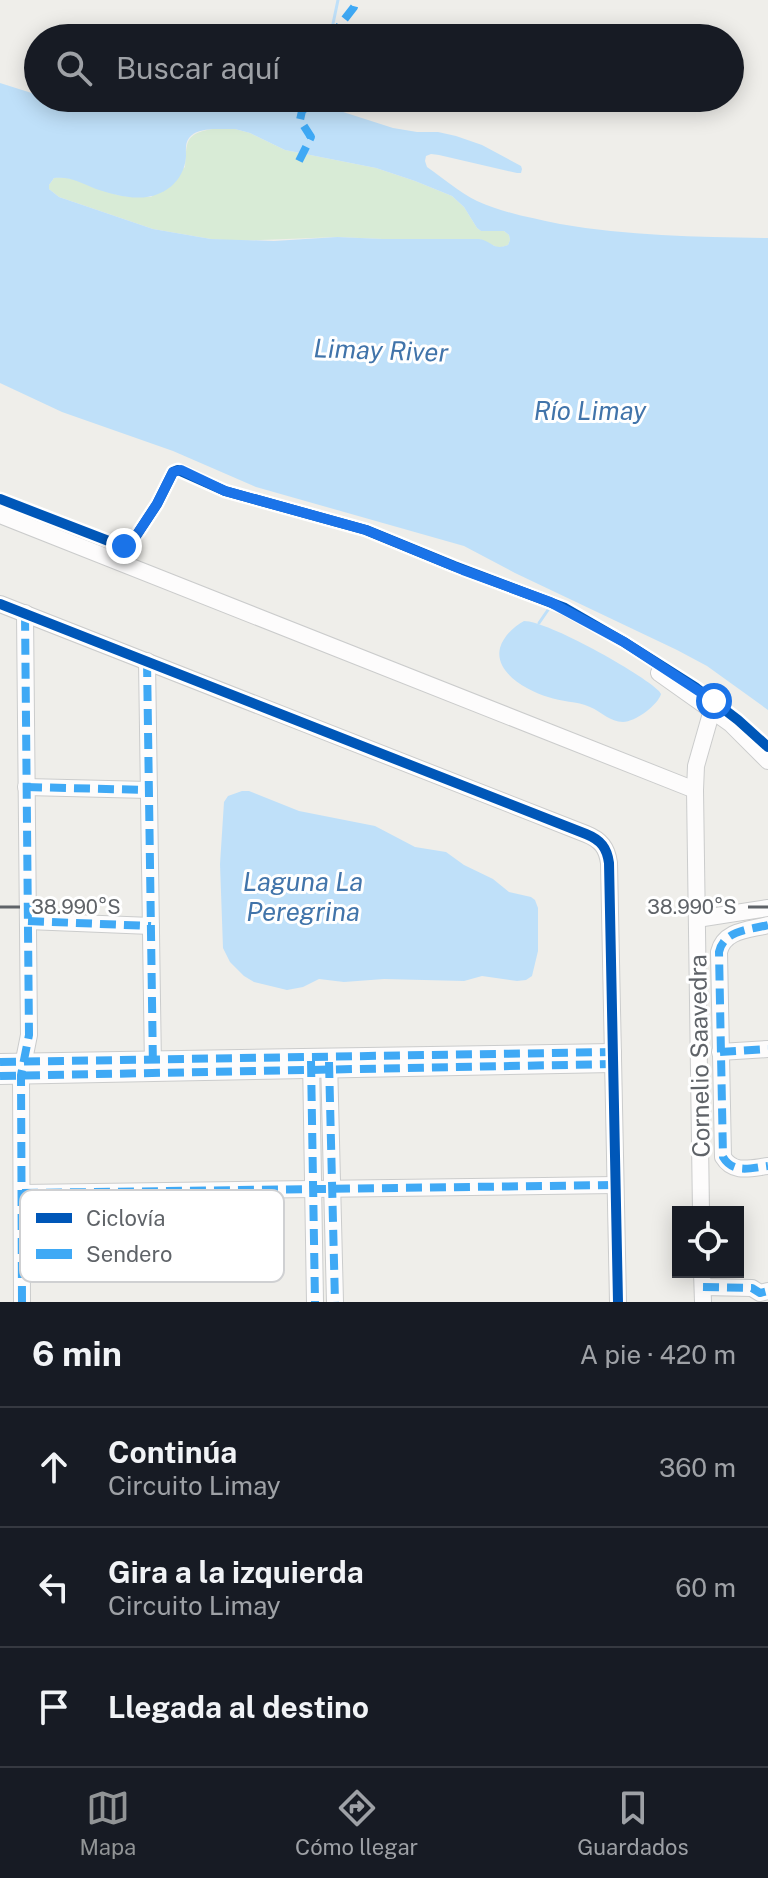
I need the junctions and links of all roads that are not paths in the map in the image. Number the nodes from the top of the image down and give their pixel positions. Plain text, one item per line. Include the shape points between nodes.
1 (0, 515) edge
2 (0, 604) edge
3 (25, 613) junction
4 (147, 661) junction
5 (659, 673) dead end
6 (712, 710) junction
7 (768, 761) edge
8 (26, 787) junction
9 (149, 790) junction
10 (695, 790) junction
11 (768, 908) edge
12 (697, 919) junction
13 (28, 921) junction
14 (768, 925) edge
15 (151, 926) junction
16 (768, 1049) edge
17 (720, 1052) junction
18 (613, 1058) junction
19 (0, 1062) edge
20 (311, 1063) junction
21 (329, 1063) junction
22 (153, 1066) junction
23 (23, 1068) junction
24 (0, 1076) edge
25 (768, 1166) edge
26 (615, 1185) junction
27 (313, 1189) junction
28 (332, 1189) junction
29 (22, 1190) edge
30 (240, 1190) edge
31 (701, 1206) edge
32 (703, 1287) edge
33 (763, 1295) edge
34 (315, 1302) edge
35 (335, 1302) edge
36 (618, 1302) edge

1 - 10 street
2 - 3 street
3 - 4 street
3 - 8 street
4 - 9 street
4 - 18 street via 599,841 609,863
5 - 6 street
6 - 7 street
6 - 10 street, Cornelio Saavedra via 696,766
8 - 9 street
8 - 13 street
9 - 15 street
10 - 12 street, Cornelio Saavedra
11 - 12 street
12 - 31 street, Cornelio Saavedra
13 - 15 street
13 - 23 street via 29,1035
14 - 17 street via 721,942
15 - 22 street
16 - 17 street
17 - 25 street via 723,1157 736,1168
18 - 21 street
18 - 26 street
19 - 23 street
20 - 21 street
20 - 22 street
20 - 27 street
21 - 28 street
22 - 23 street
23 - 24 street
23 - 29 street
26 - 28 street
26 - 36 street
27 - 28 street
27 - 30 street
27 - 34 street
28 - 35 street
32 - 33 street via 752,1288

